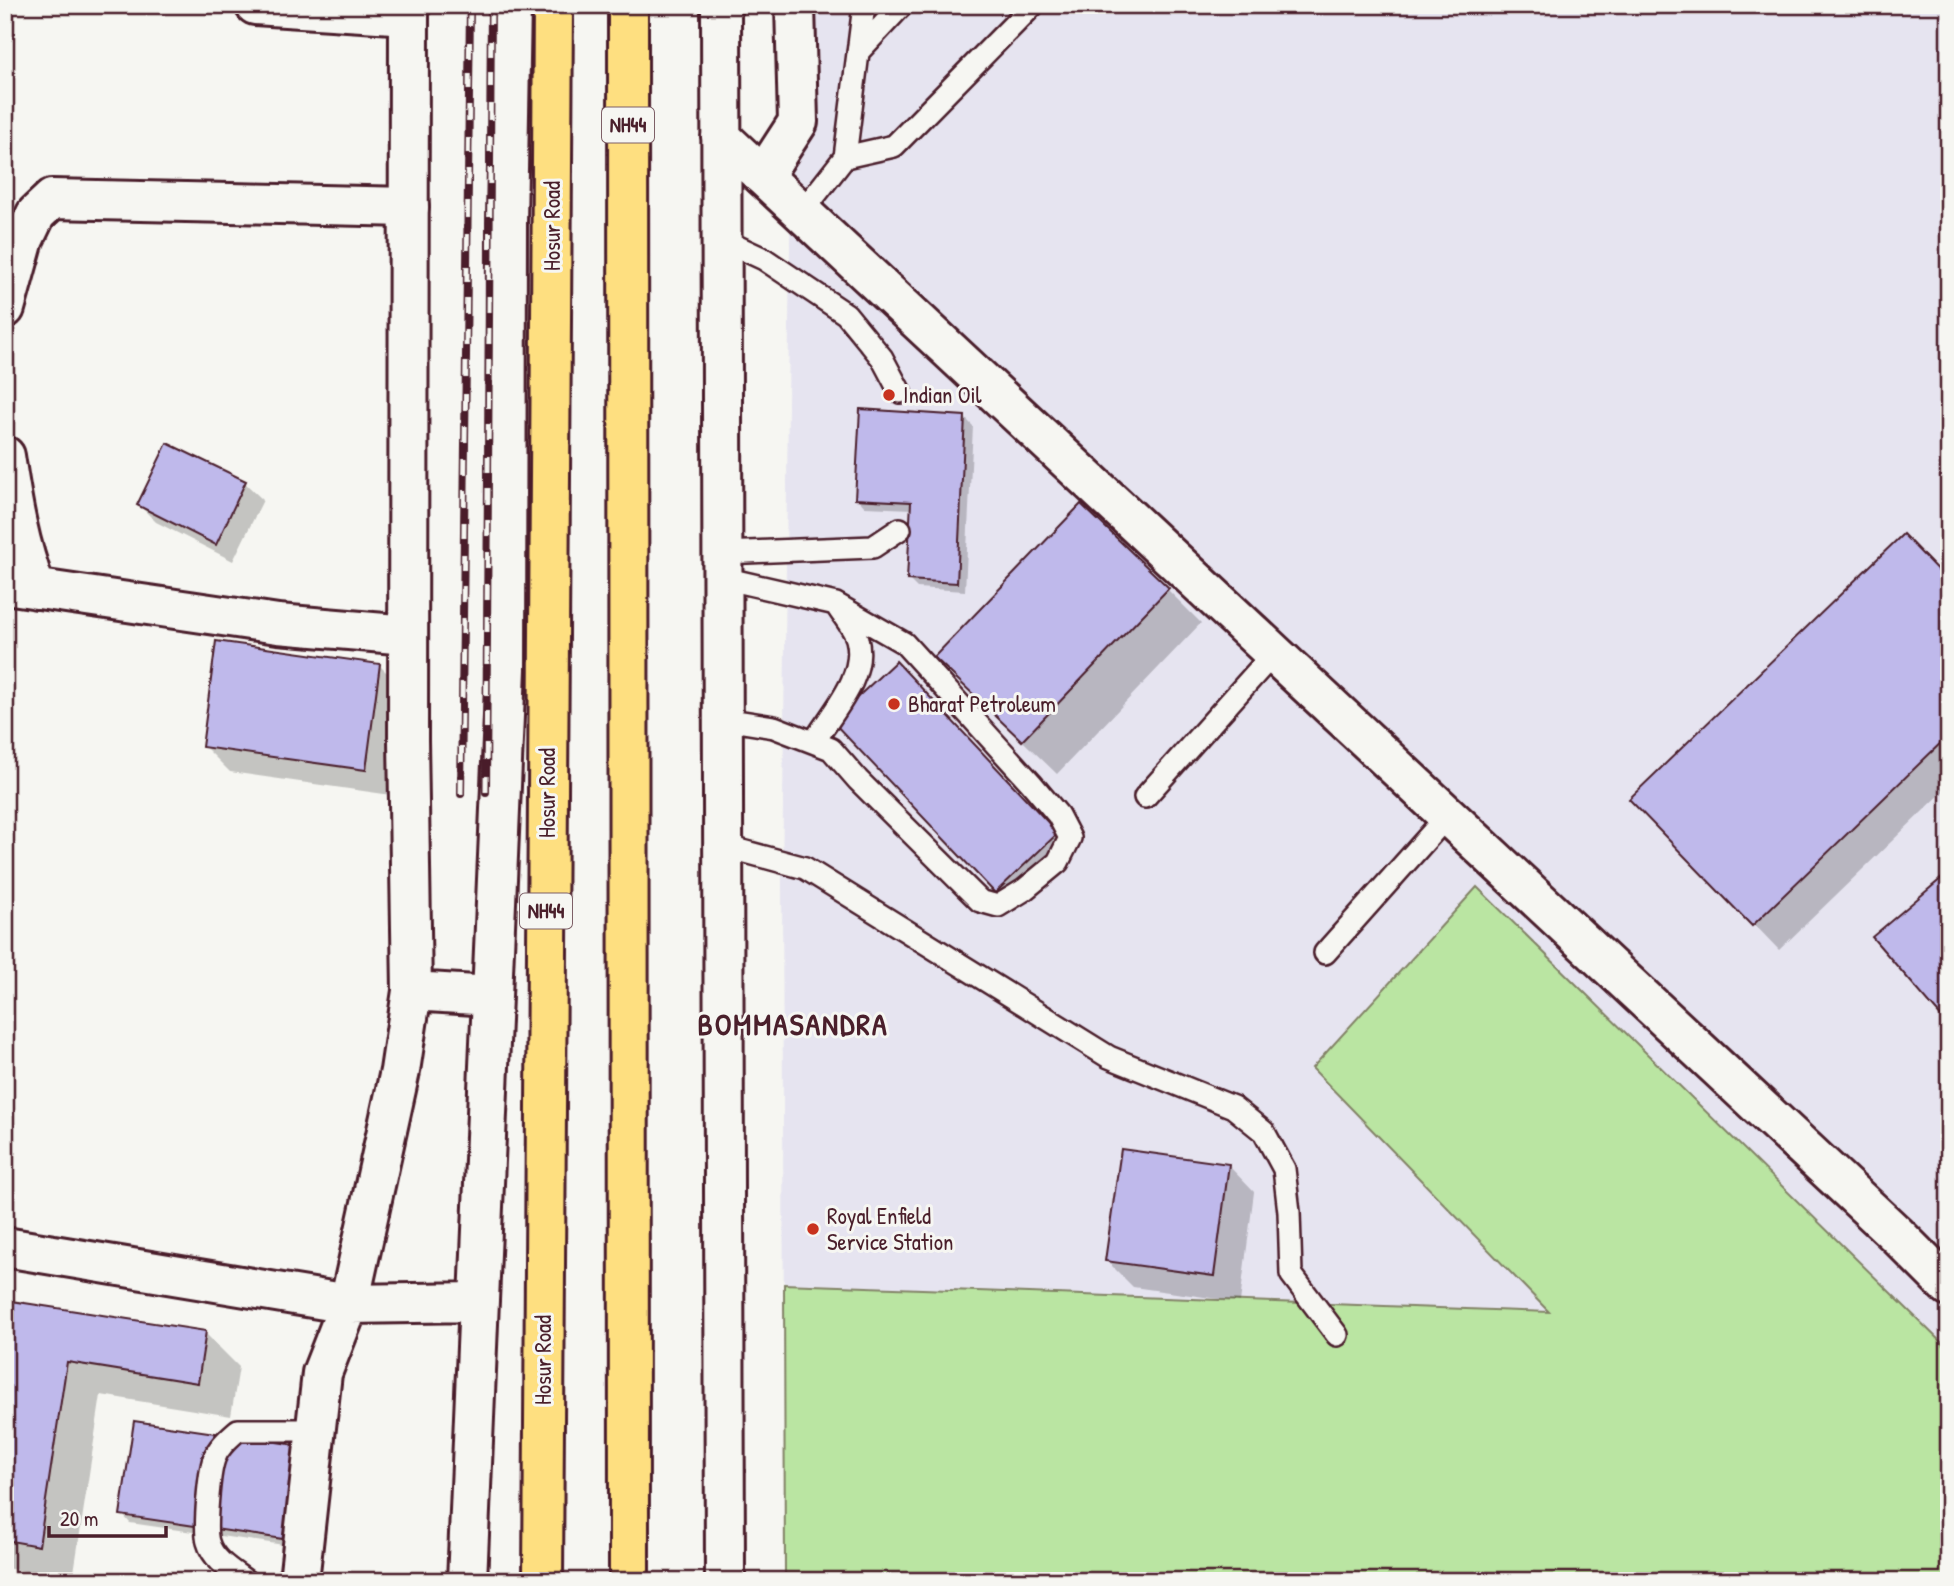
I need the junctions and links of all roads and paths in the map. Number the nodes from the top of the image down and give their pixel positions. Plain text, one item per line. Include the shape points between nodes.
1 (255, 5) edge
2 (511, 5) edge
3 (553, 5) edge
4 (628, 5) edge
5 (721, 5) edge
6 (795, 5) edge
7 (864, 5) edge
8 (902, 5) edge
9 (1033, 5) edge
10 (409, 10) edge
11 (858, 52) junction
12 (721, 137) junction
13 (845, 157) junction
14 (764, 176) junction
15 (409, 207) junction
16 (802, 212) junction
17 (723, 240) junction
18 (5, 308) edge
19 (900, 392) dead end
20 (5, 456) edge
21 (901, 529) dead end
22 (723, 566) junction
23 (20, 586) edge
24 (836, 604) junction
25 (408, 635) junction
26 (1273, 653) junction
27 (724, 719) junction
28 (814, 742) junction
29 (1145, 797) dead end
30 (1448, 816) junction
31 (724, 846) junction
32 (1325, 953) dead end
33 (412, 991) junction
34 (491, 996) junction
35 (5, 1247) edge
36 (1949, 1287) edge
37 (477, 1301) junction
38 (349, 1304) junction
39 (1338, 1335) dead end
40 (316, 1430) junction
41 (246, 1581) edge
42 (299, 1581) edge
43 (467, 1581) edge
44 (543, 1581) edge
45 (629, 1581) edge
46 (725, 1581) edge

1 - 10 street
2 - 34 street via 506,669
3 - 44 highway, Hosur Road / NH44
4 - 45 highway, NH44
5 - 12 street
6 - 14 street via 798,122
7 - 11 lane
8 - 11 lane
9 - 13 lane via 894,146
10 - 15 street
11 - 13 lane
12 - 14 street
12 - 17 street
13 - 16 lane
14 - 16 street
15 - 18 street via 52,198 36,214 24,239
15 - 25 street
16 - 26 street
17 - 19 lane via 764,259 846,314 882,358
17 - 22 street
20 - 23 street via 26,564
21 - 22 lane via 873,547
22 - 24 lane
22 - 27 street
23 - 25 street via 278,624
24 - 28 lane via 857,639 858,669
24 - 28 lane via 904,643 1031,783 1058,815 1070,838 1058,862 1024,890 998,906 980,901 831,749
25 - 33 street
26 - 29 lane
26 - 30 street
27 - 28 lane via 774,727
27 - 31 street
30 - 32 lane
30 - 36 street
31 - 39 lane via 805,868 1109,1057 1233,1107 1264,1132 1284,1169 1292,1274
31 - 46 street
33 - 34 street
33 - 38 street via 400,1071
34 - 37 street
35 - 38 street
37 - 38 street
37 - 43 street
38 - 40 street via 322,1373
40 - 41 lane via 238,1430 214,1459 206,1521 208,1542 219,1561
40 - 42 street

